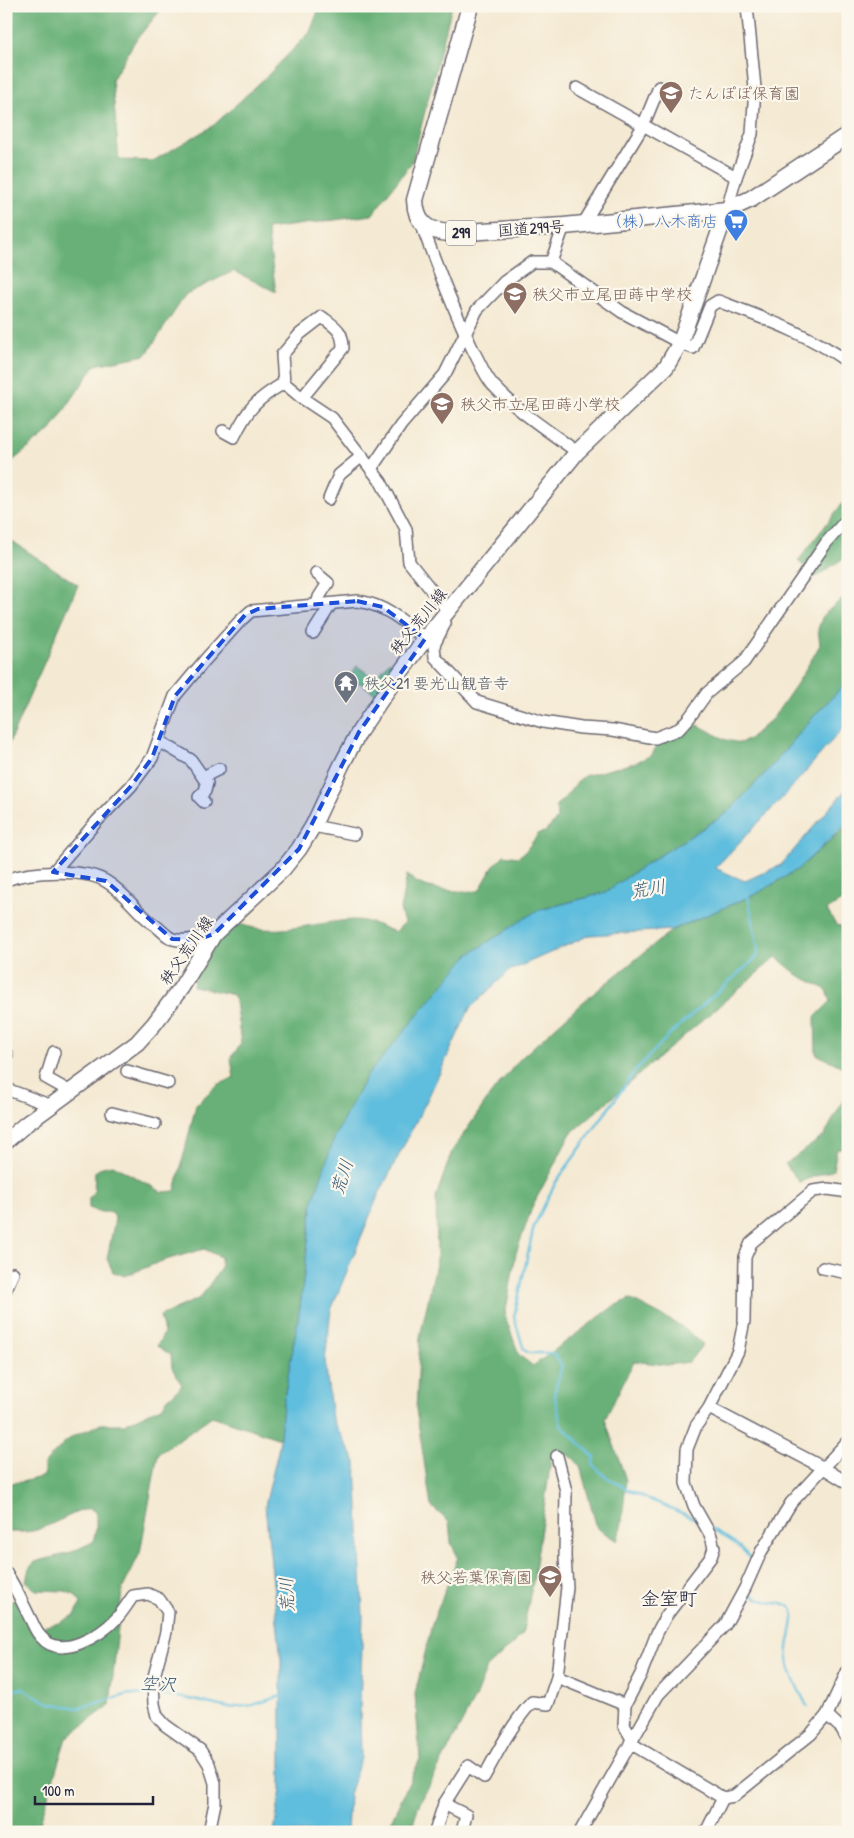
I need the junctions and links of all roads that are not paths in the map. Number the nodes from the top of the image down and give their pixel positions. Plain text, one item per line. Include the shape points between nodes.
1 (470, 6) edge
2 (747, 6) edge
3 (659, 87) dead end
4 (576, 88) dead end
5 (643, 126) junction
6 (848, 135) edge
7 (736, 177) junction
8 (727, 210) junction
9 (583, 224) junction
10 (564, 226) junction
11 (427, 227) junction
12 (552, 262) junction
13 (465, 333) junction
14 (680, 343) junction
15 (848, 362) edge
16 (284, 383) junction
17 (302, 398) junction
18 (222, 431) dead end
19 (577, 452) junction
20 (362, 456) junction
21 (371, 469) junction
22 (329, 499) dead end
23 (848, 518) edge
24 (316, 573) dead end
25 (331, 604) junction
26 (317, 605) junction
27 (445, 616) junction
28 (313, 633) dead end
29 (425, 639) junction
30 (159, 741) junction
31 (219, 769) dead end
32 (203, 777) junction
33 (204, 802) dead end
34 (313, 826) junction
35 (354, 834) dead end
36 (53, 872) junction
37 (6, 880) edge
38 (214, 934) junction
39 (54, 1052) dead end
40 (127, 1071) dead end
41 (168, 1083) dead end
42 (6, 1089) edge
43 (71, 1092) junction
44 (52, 1106) junction
45 (112, 1113) dead end
46 (155, 1124) dead end
47 (6, 1141) edge
48 (848, 1192) edge
49 (823, 1268) dead end
50 (13, 1273) dead end
51 (848, 1273) edge
52 (6, 1289) edge
53 (709, 1408) junction
54 (848, 1441) edge
55 (557, 1456) dead end
56 (822, 1467) junction
57 (848, 1483) edge
58 (6, 1573) edge
59 (848, 1670) edge
60 (556, 1677) junction
61 (625, 1704) junction
62 (826, 1715) junction
63 (631, 1741) junction
64 (848, 1741) edge
65 (723, 1798) junction
66 (444, 1804) junction
67 (209, 1832) edge
68 (435, 1832) edge
69 (462, 1832) edge
70 (580, 1832) edge
71 (706, 1832) edge

1 - 11 highway, 299 via 415,200 419,220
2 - 7 street via 756,88 752,134
3 - 5 street
4 - 5 street
5 - 7 street
5 - 9 street
6 - 8 highway, 国道299号 / 299 via 751,199
7 - 8 street
8 - 9 highway, 国道299号 / 299
8 - 14 main road, 秩父荒川線
9 - 10 highway, 国道299号 / 299
10 - 11 highway, 国道299号 / 299 via 449,234
10 - 12 street
11 - 13 street via 424,231
12 - 13 street via 532,262 504,282 477,310
12 - 14 street via 622,312
13 - 19 street via 492,384 516,407
13 - 21 street via 445,374 401,425
14 - 15 street via 693,348 710,306 718,302 800,335
14 - 19 main road, 秩父荒川線 via 666,367
16 - 17 street
16 - 17 street via 282,355 300,334 322,317 340,331 343,348
16 - 18 street via 263,395 243,417 234,437
17 - 20 street via 332,418
19 - 27 main road, 秩父荒川線
20 - 21 street
20 - 22 street via 339,475
21 - 27 street via 406,529 409,562
23 - 27 street via 826,543 744,662 707,693 679,729 655,738 543,722 477,702 435,657 434,644 445,623
24 - 26 street via 328,583
25 - 26 street
25 - 28 street
25 - 29 street via 357,601 383,607
26 - 30 street via 258,609 245,615 175,696
27 - 29 main road, 秩父荒川線
29 - 34 main road, 秩父荒川線 via 358,732
30 - 32 street via 190,760
30 - 36 street via 152,758 131,786
31 - 32 street
32 - 33 street via 207,784 199,797
34 - 35 street
34 - 38 main road, 秩父荒川線 via 283,869
36 - 37 street via 19,875
36 - 38 street via 106,881 172,939 196,940
38 - 43 main road, 秩父荒川線 via 181,988 137,1043
39 - 43 street via 46,1078
40 - 41 street
42 - 44 street
43 - 44 main road, 秩父荒川線
44 - 47 main road, 秩父荒川線
45 - 46 street
48 - 53 street via 813,1191 751,1243 745,1257 744,1321 738,1351
49 - 51 street
50 - 52 street
53 - 56 street
53 - 61 street via 696,1426 687,1449 685,1467 686,1484 714,1548 711,1557 656,1633 641,1674
54 - 56 street
55 - 60 street via 566,1491 567,1587
56 - 57 street
56 - 63 street via 791,1503 766,1543 726,1624 658,1695
58 - 67 street via 36,1630 48,1644 57,1647 76,1645 98,1633 117,1618 133,1596 148,1594 159,1599 168,1612 153,1680 154,1704 157,1716 165,1725 200,1750 209,1764 215,1783 215,1803
59 - 62 street
60 - 61 street
60 - 66 street via 548,1704 532,1702 484,1777 468,1766
61 - 63 street via 624,1725
62 - 64 street via 842,1729
62 - 65 street via 811,1734 734,1796
63 - 65 street
63 - 70 street
65 - 71 street
66 - 68 street
66 - 69 street via 466,1815

